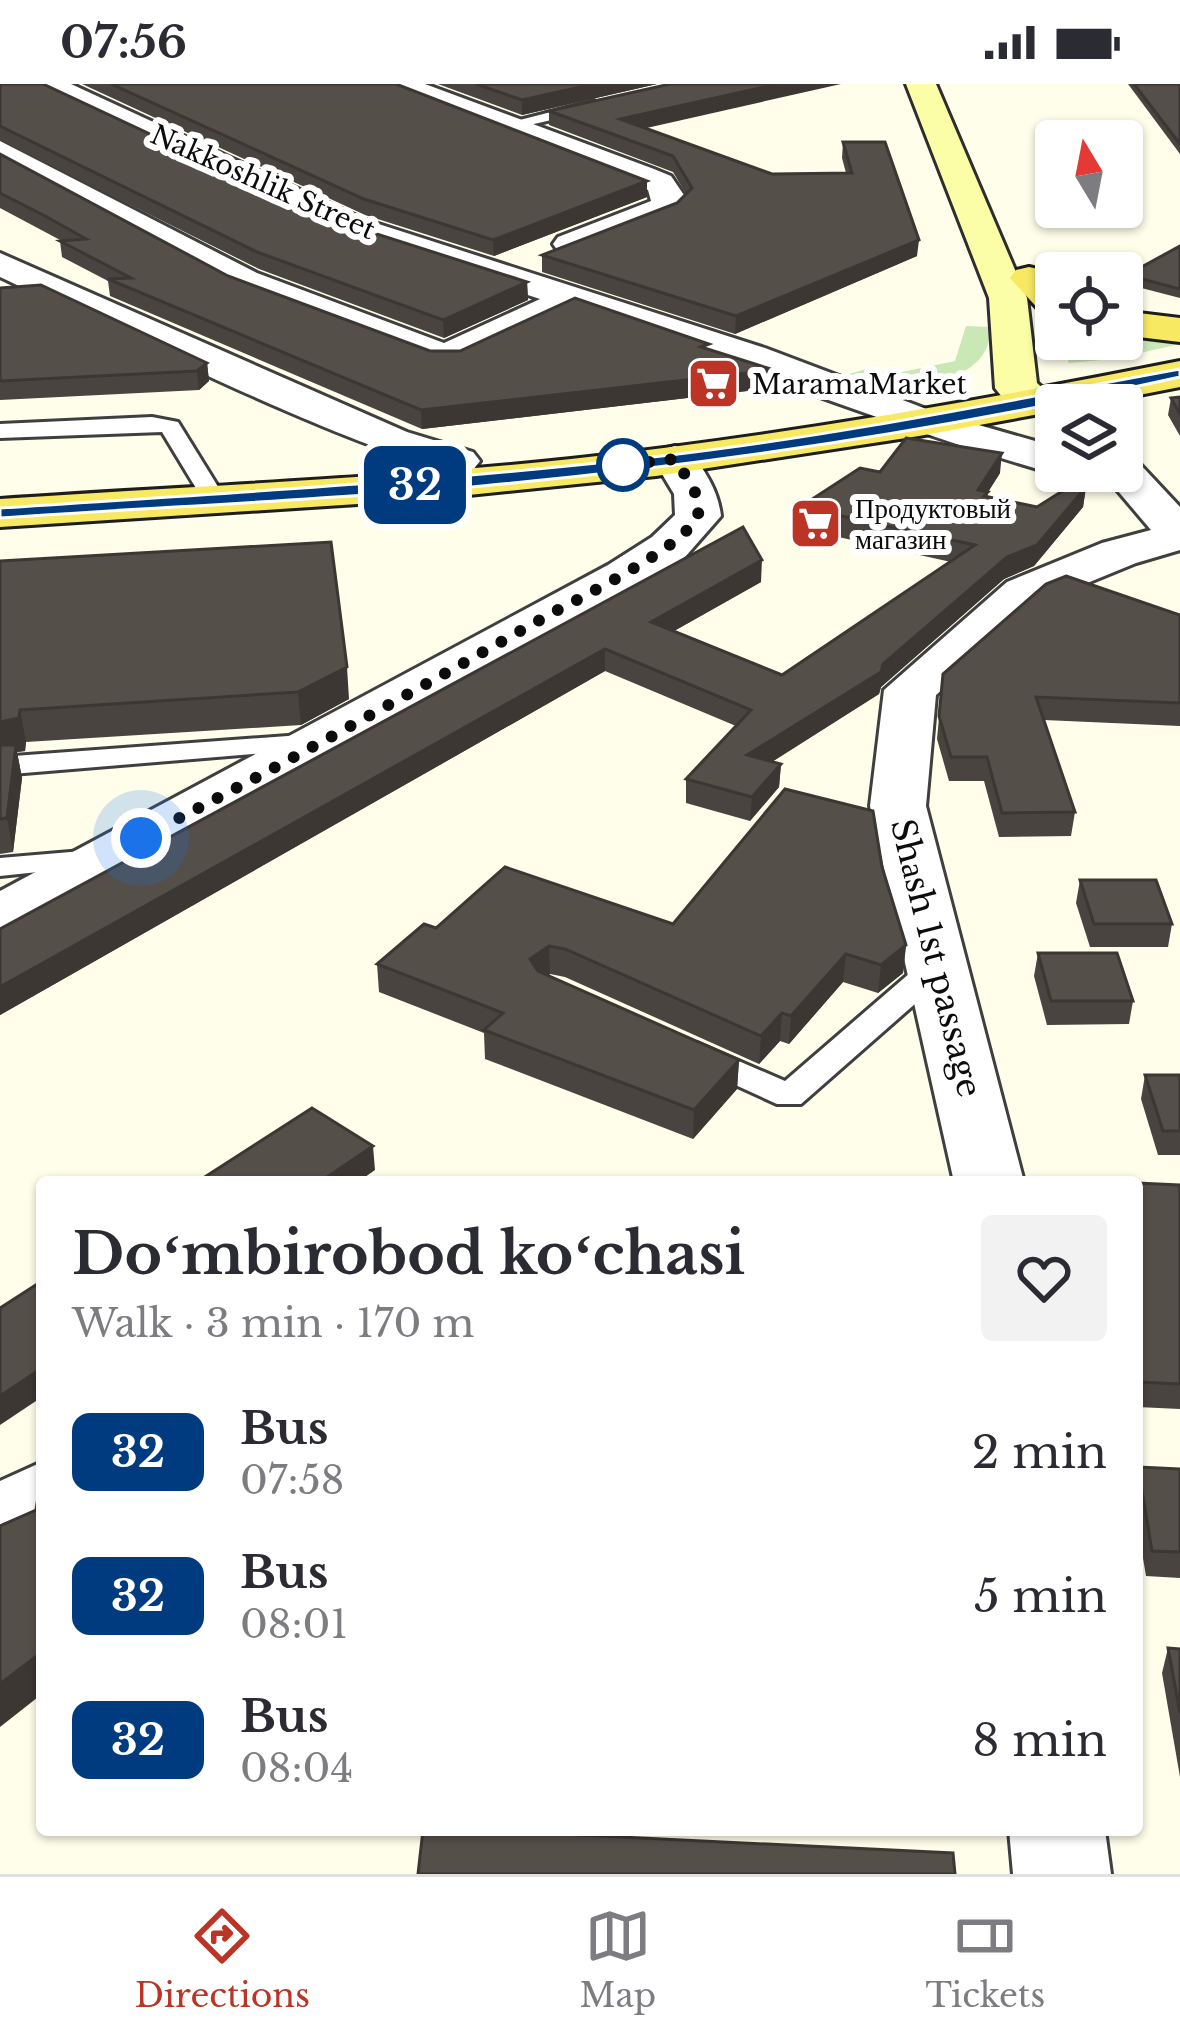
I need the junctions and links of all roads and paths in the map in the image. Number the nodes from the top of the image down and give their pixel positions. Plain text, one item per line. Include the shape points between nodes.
1 (48, 84) edge
2 (398, 84) edge
3 (921, 84) edge
4 (944, 84) edge
5 (611, 103) edge
6 (508, 125) junction
7 (0, 150) edge
8 (492, 274) junction
9 (1035, 277) edge
10 (10, 280) edge
11 (569, 300) junction
12 (1143, 325) edge
13 (1180, 329) edge
14 (1180, 356) edge
15 (1180, 374) edge
16 (1043, 384) edge
17 (1073, 384) edge
18 (1101, 384) edge
19 (1035, 393) edge
20 (907, 416) junction
21 (0, 431) edge
22 (1035, 455) edge
23 (675, 459) junction
24 (458, 461) junction
25 (208, 488) junction
26 (0, 490) edge
27 (1135, 492) edge
28 (0, 513) edge
29 (1180, 536) edge
30 (328, 741) junction
31 (0, 766) edge
32 (104, 858) junction
33 (0, 867) edge
34 (0, 915) edge
35 (937, 967) junction
36 (659, 1037) edge
37 (988, 1176) edge
38 (36, 1500) edge
39 (0, 1527) edge
40 (1058, 1836) edge
41 (1062, 1874) edge

1 - 8 street, Nakkoshlik Street via 351,226
2 - 6 street
3 - 16 main road
4 - 9 main road
5 - 6 lane
6 - 8 street via 660,183 671,201
7 - 11 street via 244,281 445,357
8 - 11 street, Nakkoshlik Street
10 - 24 street via 62,292 392,441
11 - 20 street, Nakkoshlik Street via 751,356
12 - 13 main road
14 - 17 main road
15 - 18 main road
19 - 20 main road
20 - 22 street, Nakkoshlik Street
20 - 23 main road
20 - 24 main road
21 - 25 lane via 170,427
23 - 25 main road via 482,481
23 - 30 street via 699,509 674,540
24 - 25 main road
25 - 26 main road
25 - 28 main road
27 - 29 street
29 - 35 street, Shаsh 1st passage via 1024,592 910,690 898,806
30 - 31 lane
30 - 32 street
32 - 33 lane
32 - 34 street
35 - 36 lane via 789,1096
35 - 37 street, Shаsh 1st passage
38 - 39 street
40 - 41 street

